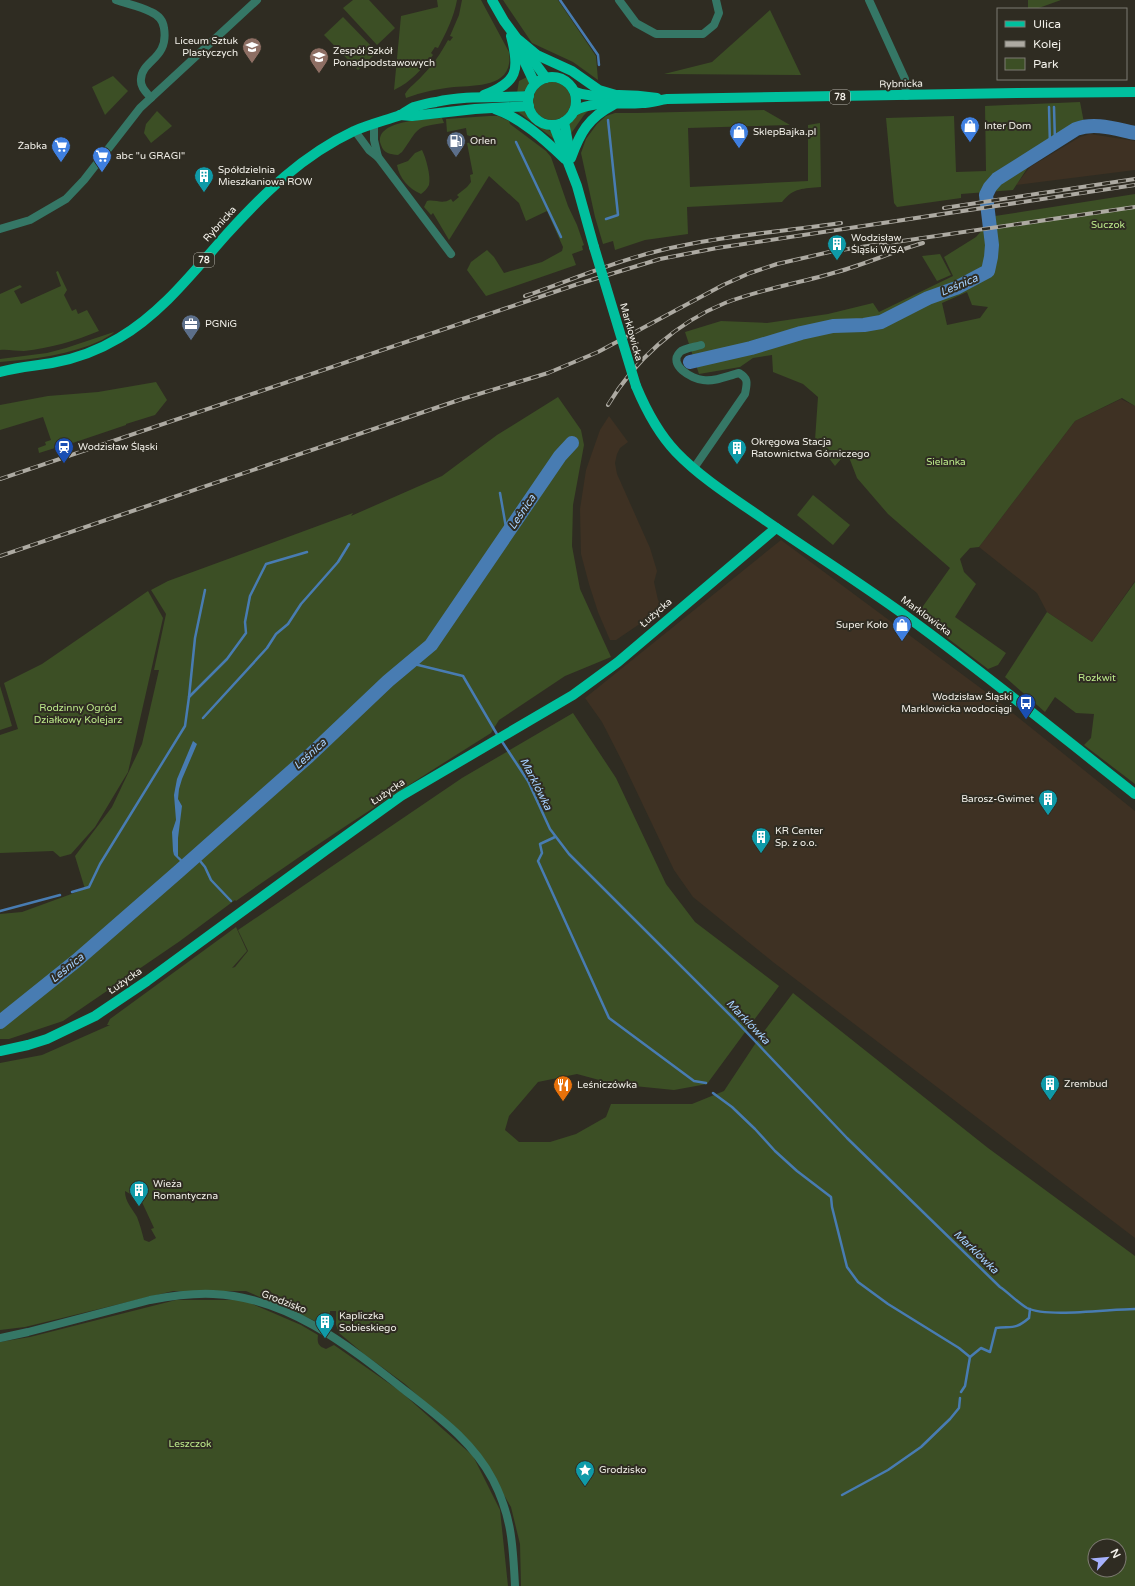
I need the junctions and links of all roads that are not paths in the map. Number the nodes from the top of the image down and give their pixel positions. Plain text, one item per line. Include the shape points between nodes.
1 (116, 0) edge
2 (256, 0) edge
3 (492, 0) edge
4 (619, 0) edge
5 (716, 0) edge
6 (869, 0) edge
7 (515, 38) junction
8 (546, 78) junction
9 (535, 84) junction
10 (575, 92) junction
11 (1135, 92) edge
12 (906, 96) junction
13 (479, 97) junction
14 (151, 98) junction
15 (616, 99) junction
16 (529, 101) junction
17 (490, 107) junction
18 (574, 111) junction
19 (400, 115) junction
20 (564, 122) junction
21 (374, 123) junction
22 (554, 126) junction
23 (355, 131) junction
24 (378, 157) junction
25 (569, 159) junction
26 (0, 229) edge
27 (451, 254) dead end
28 (700, 345) dead end
29 (0, 365) edge
30 (19, 367) junction
31 (0, 372) edge
32 (694, 468) junction
33 (776, 528) junction
34 (1135, 794) edge
35 (0, 1051) edge
36 (0, 1338) edge
37 (515, 1586) edge

1 - 14 street via 151,11 161,18 164,24 164,44 141,78 143,90
2 - 14 street
3 - 7 main road
4 - 5 street via 636,23 656,34 703,34 714,25 719,13
6 - 12 street via 905,79
7 - 8 main road
7 - 9 main road
7 - 13 main road via 516,60 513,74 503,86
7 - 15 main road via 537,55 572,71
8 - 9 main road
8 - 10 main road, 78 via 563,80
9 - 16 main road
10 - 15 main road, Rybnicka / 78 via 584,96
10 - 18 main road
11 - 12 main road, Rybnicka / 78 via 1017,92
12 - 15 main road, Rybnicka / 78 via 667,99 643,103
13 - 16 main road, Rybnicka / 78
13 - 19 main road, Rybnicka / 78 via 413,107
14 - 26 street via 129,121 84,180 66,199 30,220
15 - 18 main road, Rybnicka / 78 via 584,106
15 - 25 main road via 592,119 577,140
16 - 17 main road, Rybnicka / 78
16 - 22 main road via 533,115 538,121
17 - 19 main road, Rybnicka / 78 via 412,116
17 - 25 main road via 511,116
18 - 20 main road, 78
19 - 21 main road, Rybnicka / 78
20 - 22 main road, 78
20 - 25 main road, Marklowicka
21 - 23 main road, Rybnicka / 78
21 - 24 street
22 - 25 main road, Marklowicka
23 - 24 street via 369,150
23 - 30 main road, Rybnicka / 78 via 316,153 280,180 160,306 134,328 102,347 76,357
24 - 27 street
25 - 32 main road, Marklowicka, bridge via 632,375 642,401 672,446
28 - 32 street via 681,351 677,357 678,365 683,372 701,380 714,380 739,373 747,382 745,394
29 - 30 main road, Rybnicka / 78
30 - 31 main road, Rybnicka / 78
32 - 33 main road, Marklowicka
33 - 34 main road, Marklowicka via 949,647
33 - 35 main road, Łużycka via 596,680 401,796 95,1016 47,1039
36 - 37 street, Grodzisko via 150,1300 204,1294 224,1294 256,1302 310,1323 337,1338 404,1389 451,1427 475,1452 493,1480 506,1511 511,1532

